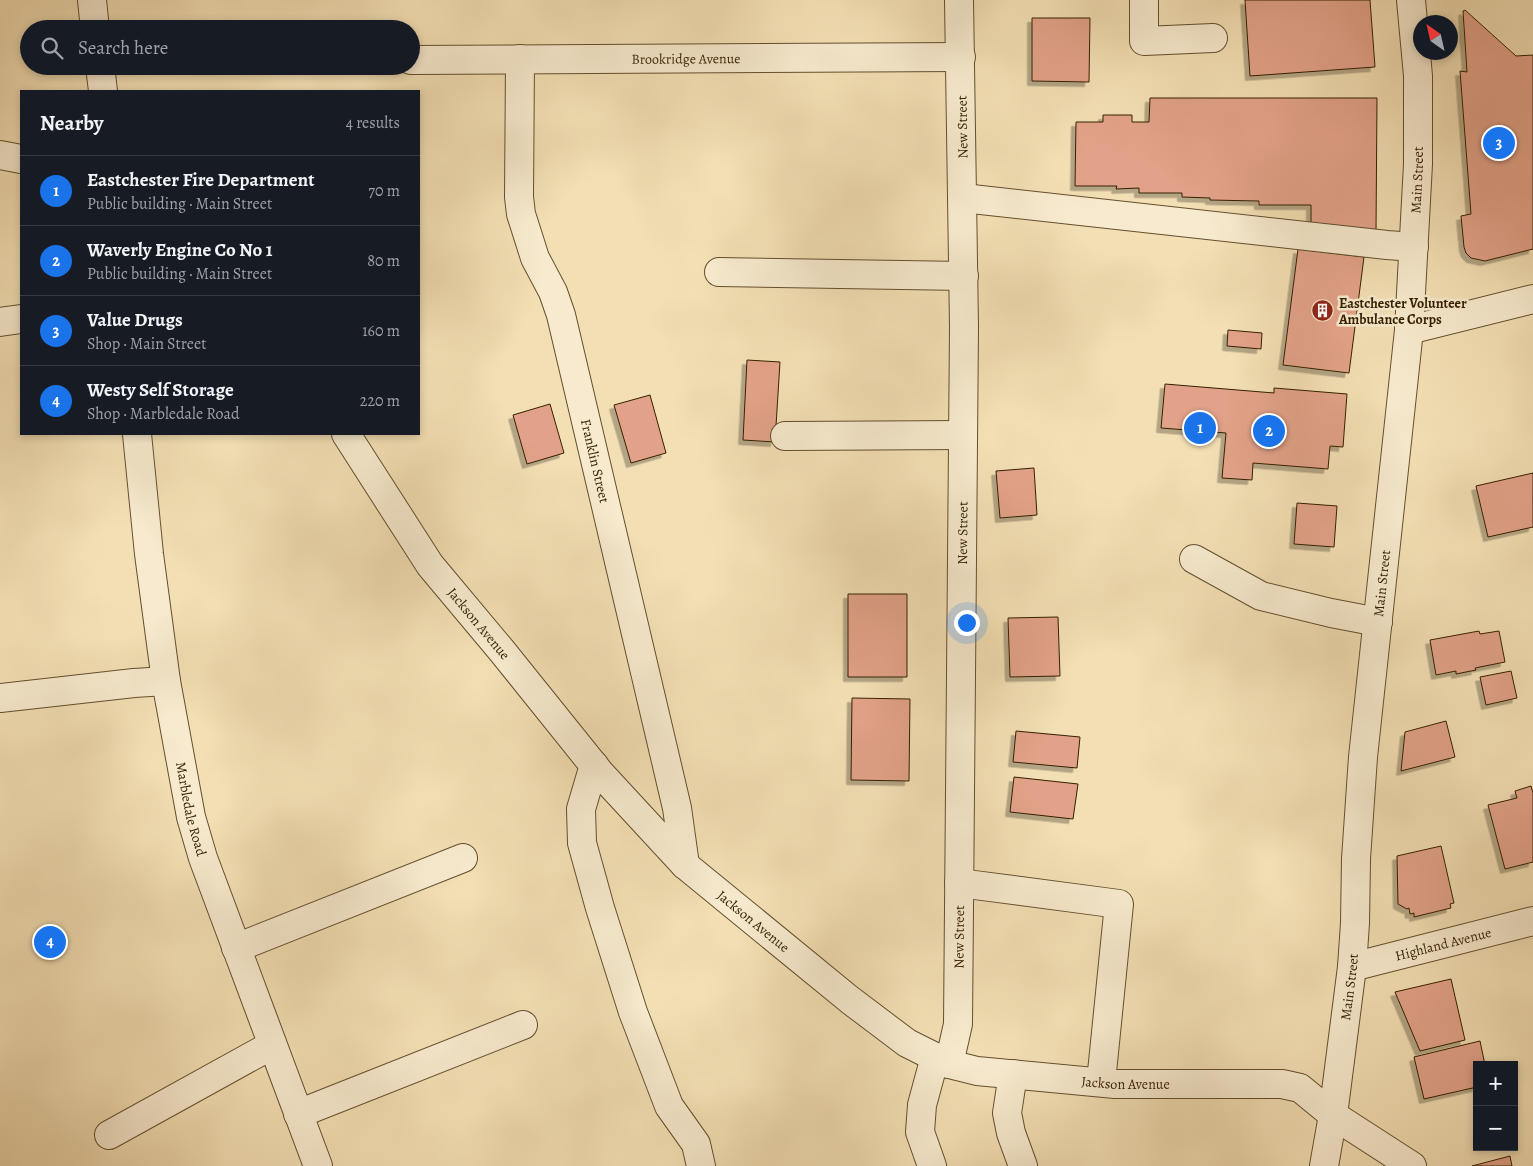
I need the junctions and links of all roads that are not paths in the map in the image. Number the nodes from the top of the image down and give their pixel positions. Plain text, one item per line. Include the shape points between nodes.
1 (92, 0) edge
2 (959, 0) edge
3 (1144, 0) edge
4 (1411, 0) edge
5 (94, 20) edge
6 (1213, 38) dead end
7 (961, 57) junction
8 (520, 59) junction
9 (420, 60) edge
10 (101, 75) edge
11 (103, 90) edge
12 (963, 198) junction
13 (1414, 247) junction
14 (719, 272) dead end
15 (964, 276) junction
16 (1533, 299) edge
17 (20, 319) edge
18 (0, 322) edge
19 (1409, 330) junction
20 (137, 435) edge
21 (347, 435) edge
22 (963, 435) junction
23 (785, 436) dead end
24 (1194, 559) dead end
25 (1378, 622) junction
26 (166, 681) junction
27 (0, 698) edge
28 (594, 765) junction
29 (463, 858) dead end
30 (685, 865) junction
31 (959, 883) junction
32 (1533, 921) edge
33 (236, 948) junction
34 (1352, 966) junction
35 (523, 1025) dead end
36 (272, 1045) junction
37 (942, 1060) junction
38 (1014, 1074) junction
39 (1101, 1082) junction
40 (298, 1114) junction
41 (1332, 1115) junction
42 (109, 1135) dead end
43 (318, 1166) edge
44 (701, 1166) edge
45 (932, 1166) edge
46 (1022, 1166) edge
47 (1324, 1166) edge
48 (1412, 1166) edge

1 - 5 street
2 - 7 street, New Street
3 - 6 street via 1144,41
4 - 13 street, Main Street via 1418,76
7 - 8 street, Brookridge Avenue
7 - 12 street, New Street
8 - 9 street, Brookridge Avenue
8 - 30 street, Franklin Street via 521,214 535,258 561,315 677,808
10 - 11 street
12 - 13 street
12 - 15 street, New Street
13 - 19 street, Main Street
14 - 15 street
15 - 22 street, New Street
16 - 19 street
17 - 18 street
19 - 25 street, Main Street
20 - 26 street, Marbledale Road
21 - 28 street, Jackson Avenue via 430,565
22 - 23 street
22 - 31 street, New Street
24 - 25 street via 1261,596
25 - 34 street, Main Street via 1363,757
26 - 27 street
26 - 33 street, Marbledale Road via 191,817
28 - 30 street, Jackson Avenue
28 - 44 street via 581,810 582,843 633,1012 669,1106 696,1144
29 - 33 street
30 - 37 street, Jackson Avenue via 850,1000 907,1042
31 - 37 street, New Street via 958,1024
31 - 39 street via 1119,904
32 - 34 street, Highland Avenue
33 - 36 street, Marbledale Road
34 - 41 street, Main Street
35 - 40 street
36 - 40 street, Marbledale Road
36 - 42 street
37 - 38 street, Jackson Avenue via 978,1071
37 - 45 street, New Street via 922,1105 920,1132
38 - 39 street, Jackson Avenue
38 - 46 street via 1007,1114
39 - 41 street, Jackson Avenue via 1282,1084 1300,1088
40 - 43 street, Marbledale Road
41 - 47 street, Main Street
41 - 48 street, Jackson Avenue

